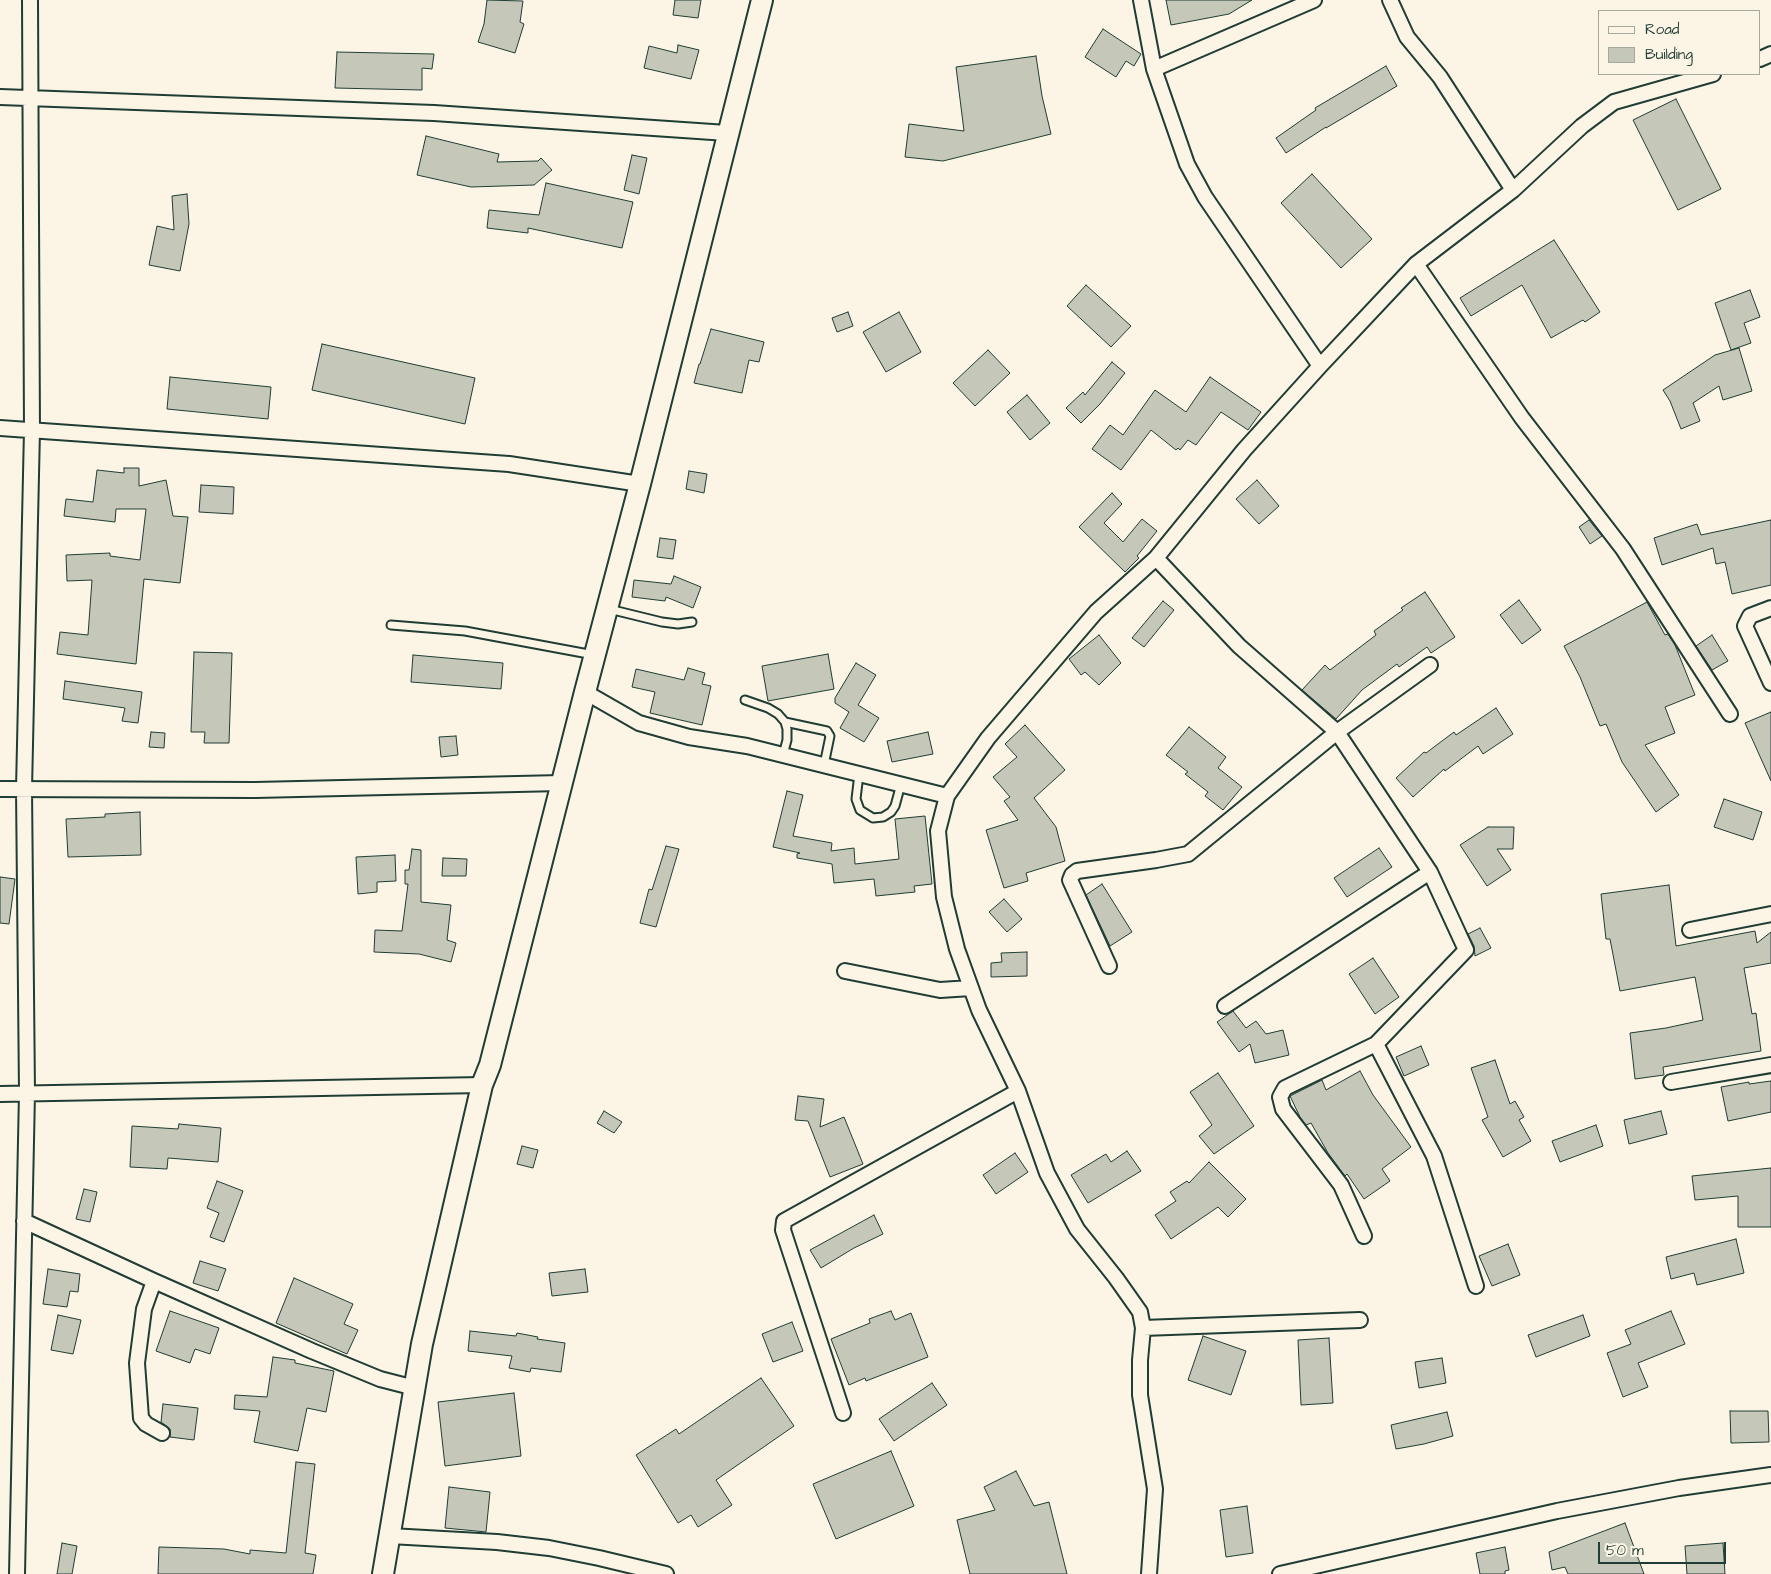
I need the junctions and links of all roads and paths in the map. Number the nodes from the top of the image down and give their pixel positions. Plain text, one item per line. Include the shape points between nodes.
1 (30, 0) edge
2 (762, 0) edge
3 (1141, 0) edge
4 (1314, 0) edge
5 (1390, 0) edge
6 (1154, 69) junction
7 (1709, 75) edge
8 (0, 98) edge
9 (30, 98) junction
10 (728, 133) junction
11 (1513, 190) junction
12 (1416, 264) junction
13 (1320, 366) junction
14 (0, 428) edge
15 (32, 430) junction
16 (640, 484) junction
17 (1156, 558) junction
18 (1771, 608) edge
19 (607, 609) junction
20 (692, 622) dead end
21 (391, 625) dead end
22 (595, 655) junction
23 (1430, 665) dead end
24 (1771, 683) edge
25 (584, 692) junction
26 (745, 700) dead end
27 (1730, 714) dead end
28 (785, 722) junction
29 (1336, 732) junction
30 (783, 755) junction
31 (824, 765) junction
32 (859, 774) junction
33 (561, 784) junction
34 (901, 784) junction
35 (0, 789) edge
36 (24, 789) junction
37 (947, 796) junction
38 (1430, 872) junction
39 (1771, 914) edge
40 (1690, 930) dead end
41 (1109, 966) dead end
42 (845, 970) dead end
43 (971, 988) junction
44 (1226, 1006) dead end
45 (1376, 1044) junction
46 (1771, 1065) edge
47 (1671, 1082) dead end
48 (482, 1086) junction
49 (1018, 1091) junction
50 (27, 1093) junction
51 (0, 1094) edge
52 (24, 1221) junction
53 (1364, 1236) dead end
54 (154, 1281) junction
55 (1476, 1286) dead end
56 (1360, 1320) dead end
57 (1143, 1328) junction
58 (415, 1388) junction
59 (843, 1413) dead end
60 (162, 1433) dead end
61 (1771, 1475) edge
62 (390, 1536) junction
63 (17, 1574) edge
64 (383, 1574) edge
65 (666, 1574) edge
66 (1149, 1574) edge
67 (1280, 1574) edge

1 - 9 street
2 - 10 main road
3 - 6 street
4 - 6 street
5 - 11 street via 1407,37 1440,78
6 - 13 street via 1187,164
7 - 11 street via 1614,102 1582,126
8 - 9 street
9 - 10 street via 434,114
9 - 15 street
10 - 16 main road
11 - 12 street
12 - 13 street
12 - 27 street via 1522,418 1623,549
13 - 17 street via 1244,450
14 - 15 street
15 - 16 street via 509,464
15 - 36 street
16 - 19 main road
17 - 29 street via 1239,646
17 - 37 street via 1096,612 988,738
18 - 24 street via 1750,616 1745,626
19 - 20 lane via 662,622
19 - 22 main road
21 - 22 lane via 465,631
22 - 25 main road
23 - 29 street
25 - 30 street via 639,723 689,737
25 - 33 main road
26 - 28 lane via 768,708
28 - 30 lane via 787,740
28 - 31 lane via 827,731 830,736
29 - 38 street
29 - 41 street via 1188,854 1077,871 1072,875 1070,880
30 - 31 street
31 - 32 street
32 - 34 street
32 - 34 lane via 856,799 860,810 873,818 883,817 896,806
33 - 36 street via 255,790
33 - 48 main road
34 - 37 street
35 - 36 street
36 - 50 street
37 - 43 street via 938,831 944,897
38 - 44 street
38 - 45 street via 1466,950
39 - 40 street
42 - 43 street via 940,990
43 - 49 street
45 - 53 street via 1285,1088 1280,1096 1283,1109 1341,1184
45 - 55 street via 1434,1156
46 - 47 street
48 - 50 street
48 - 58 main road via 424,1334
49 - 57 street via 1047,1173 1078,1228 1140,1312
49 - 59 street via 784,1221 783,1230
50 - 51 street
50 - 52 street
52 - 54 street
52 - 63 street
54 - 58 street via 380,1379
54 - 60 street via 144,1309 137,1363 140,1418
56 - 57 street
57 - 66 street via 1140,1395 1155,1489
58 - 62 main road
61 - 67 street via 1556,1511
62 - 64 main road
62 - 65 street via 550,1548

